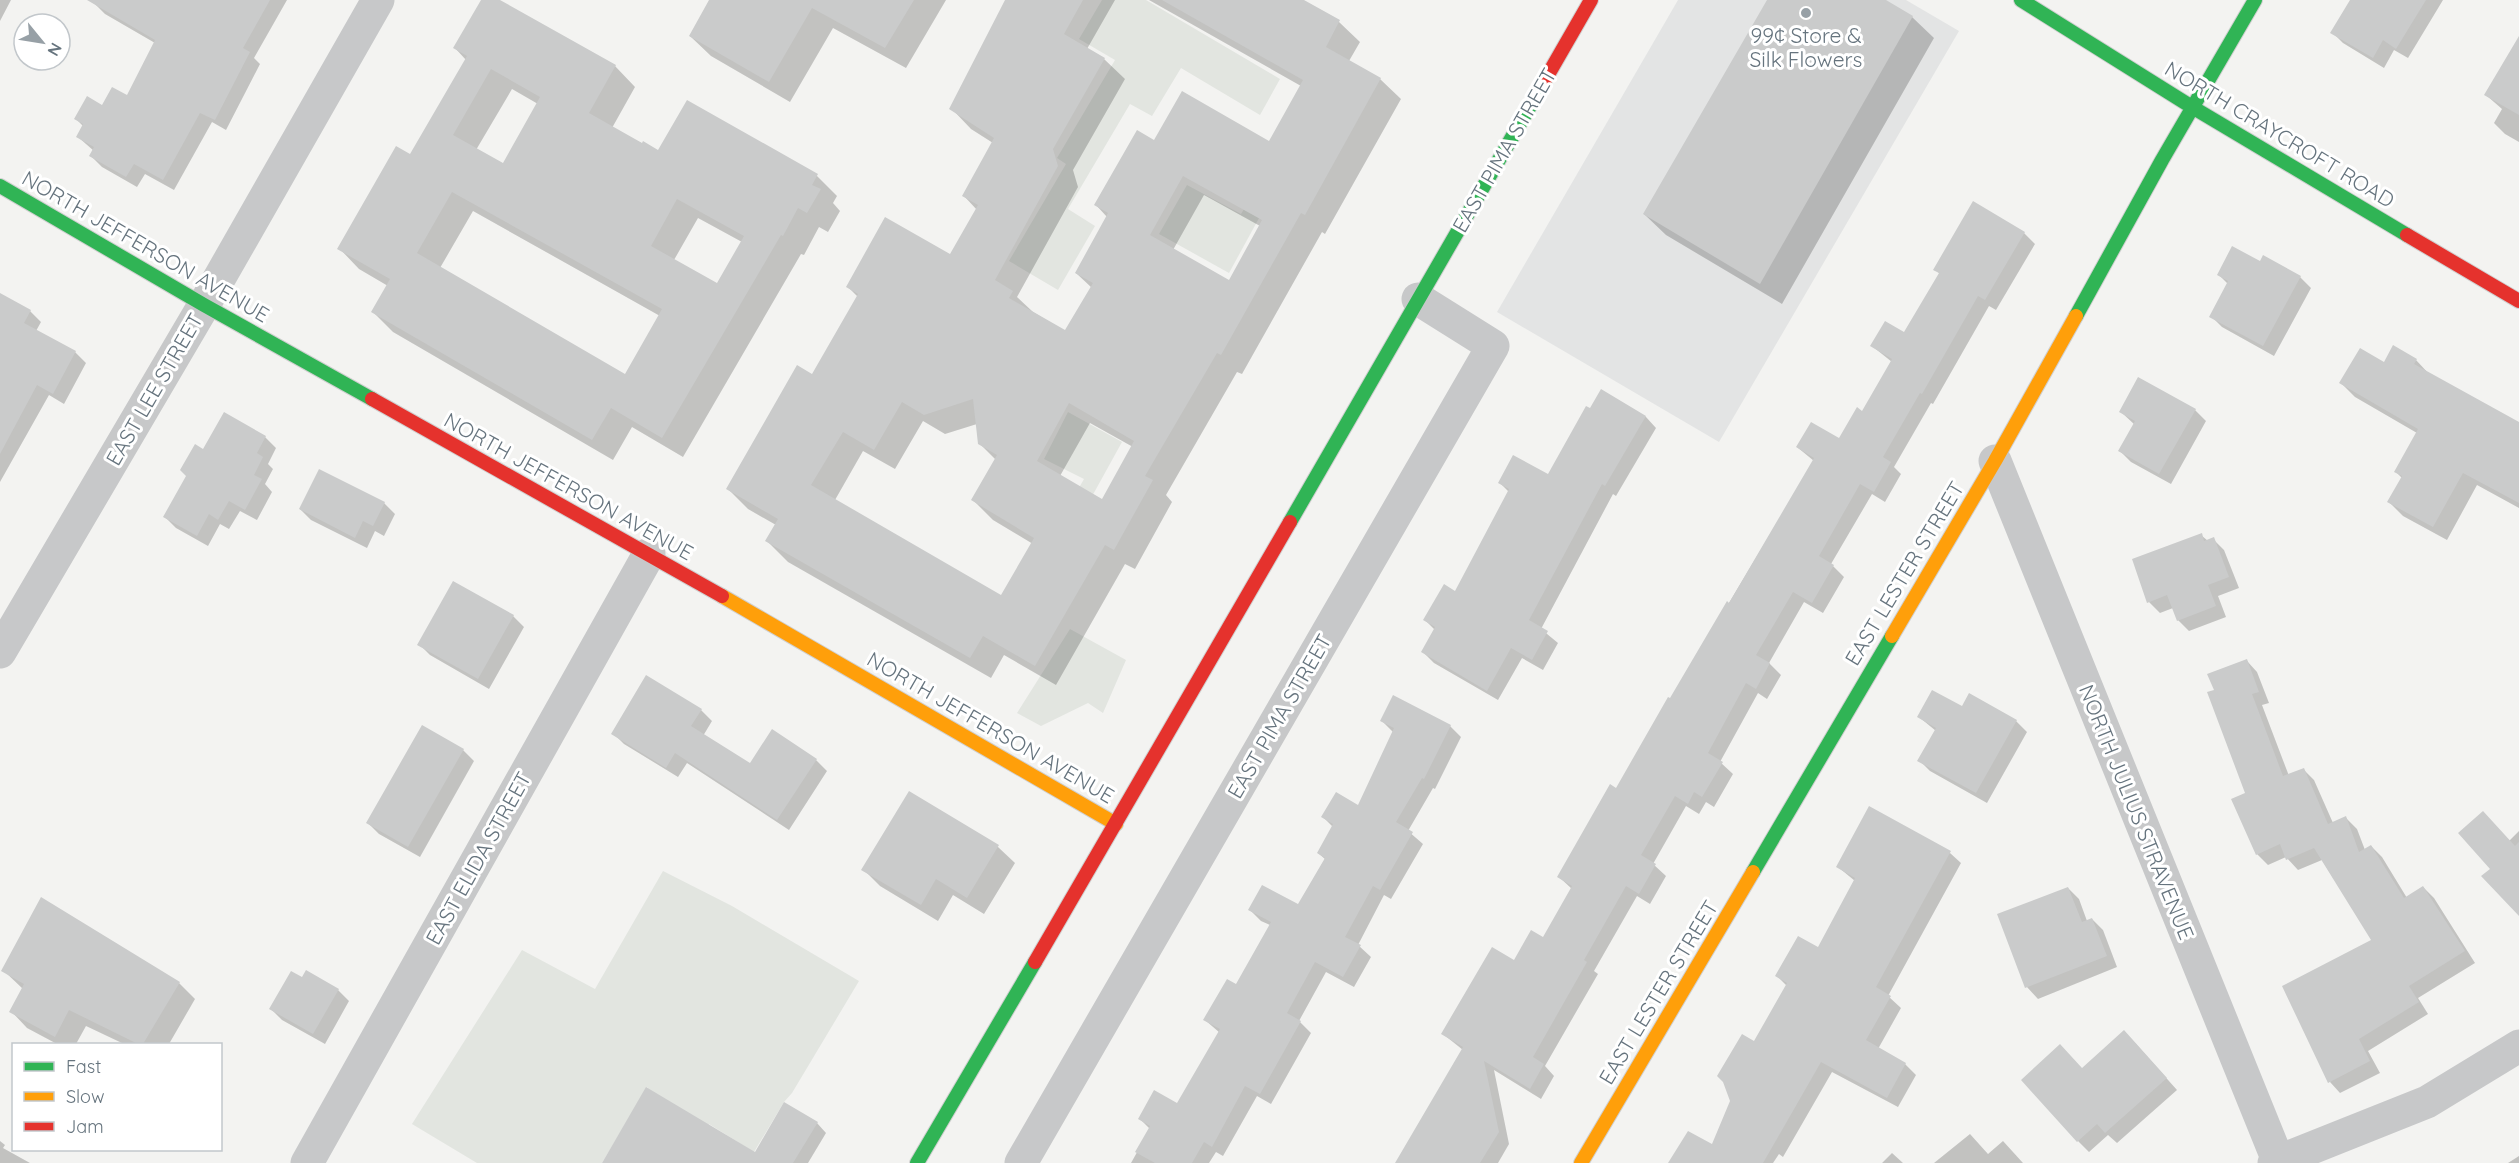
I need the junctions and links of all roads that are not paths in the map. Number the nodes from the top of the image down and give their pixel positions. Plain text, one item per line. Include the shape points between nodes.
1 (378, 0) edge
2 (1591, 0) edge
3 (2021, 0) edge
4 (2255, 0) edge
5 (2192, 107) junction
6 (0, 186) edge
7 (1418, 299) junction
8 (2519, 301) edge
9 (204, 305) junction
10 (1995, 461) junction
11 (649, 554) junction
12 (0, 652) edge
13 (1116, 824) junction
14 (2519, 1046) edge
15 (2277, 1162) edge
16 (307, 1163) edge
17 (916, 1163) edge
18 (1021, 1163) edge
19 (1581, 1163) edge

1 - 9 street, EAST LEE STREET
2 - 7 street, EAST PIMA STREET
3 - 5 street, NORTH CRAYCROFT ROAD
4 - 5 street, EAST LESTER STREET
5 - 8 street, NORTH CRAYCROFT ROAD
5 - 10 street, EAST LESTER STREET
6 - 9 street, NORTH JEFFERSON AVENUE
7 - 13 street, EAST PIMA STREET
7 - 18 street, EAST PIMA STREET via 1493,346
9 - 11 street, NORTH JEFFERSON AVENUE
9 - 12 street, EAST LEE STREET
10 - 15 street, NORTH JULIUS STRAVENUE
10 - 19 street, EAST LESTER STREET
11 - 13 street, NORTH JEFFERSON AVENUE
11 - 16 street, EAST ELIDA STREET
13 - 17 street, EAST PIMA STREET
14 - 15 street via 2427,1102

